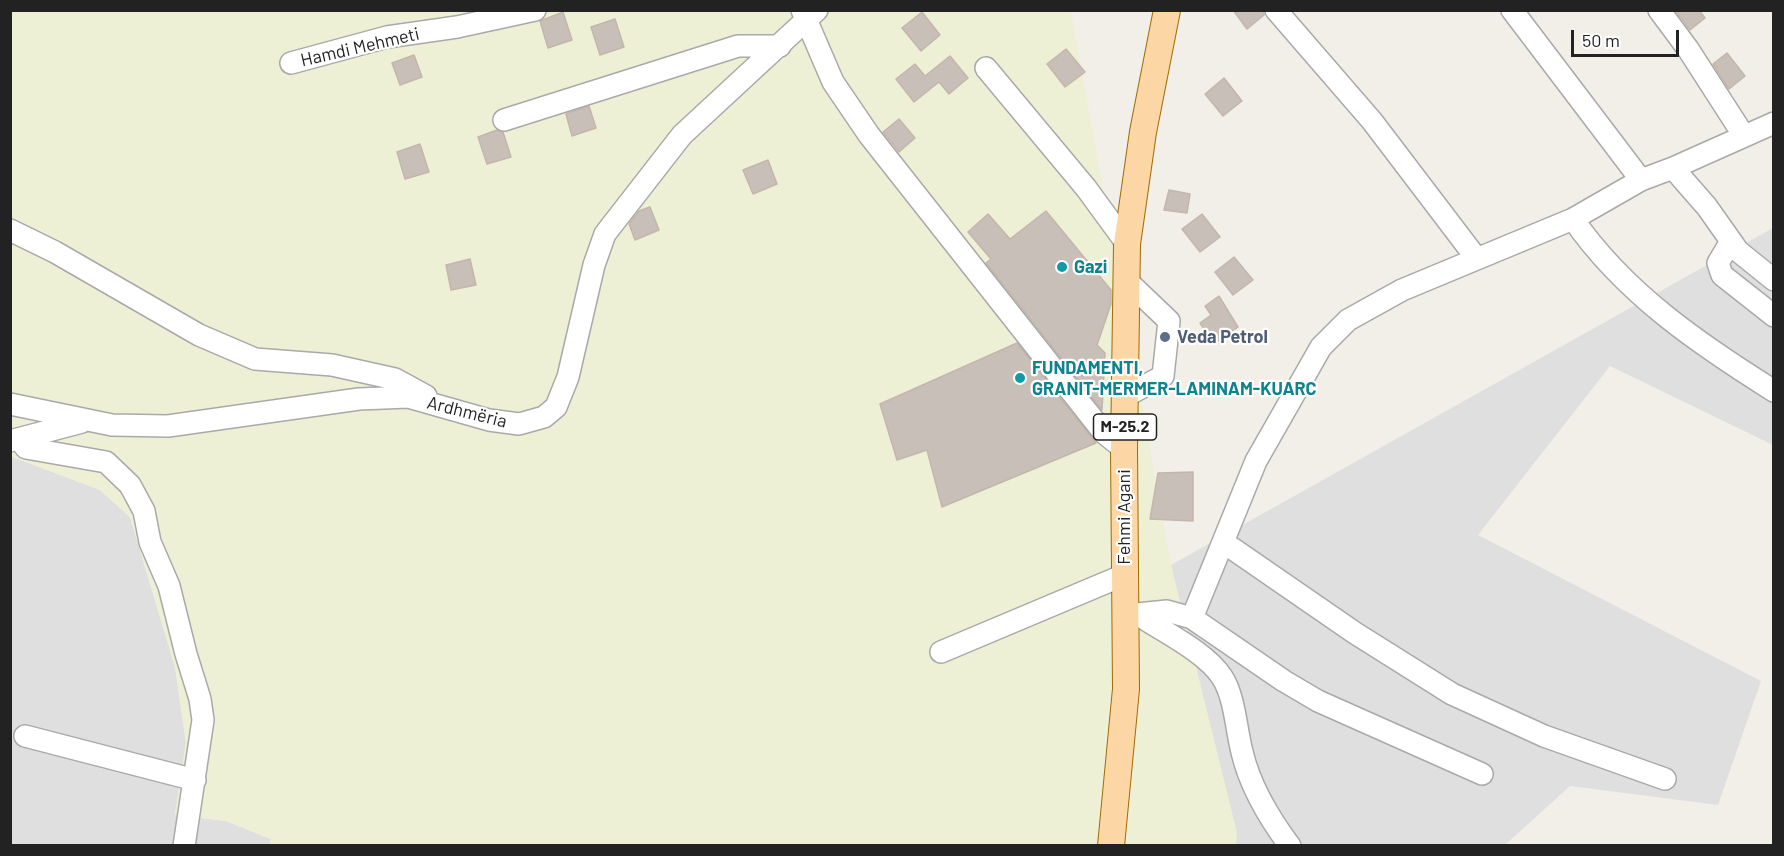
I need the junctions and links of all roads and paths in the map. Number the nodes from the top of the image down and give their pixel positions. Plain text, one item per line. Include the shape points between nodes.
1 (535, 10) edge
2 (1167, 10) edge
3 (1276, 10) edge
4 (1512, 10) edge
5 (1659, 10) edge
6 (809, 13) edge
7 (780, 46) junction
8 (291, 63) dead end
9 (986, 68) dead end
10 (504, 120) dead end
11 (1773, 123) edge
12 (1744, 136) junction
13 (1673, 168) junction
14 (1641, 180) junction
15 (1574, 219) junction
16 (10, 230) edge
17 (1731, 241) junction
18 (1127, 244) junction
19 (1477, 259) junction
20 (1126, 280) junction
21 (1773, 280) edge
22 (1773, 316) edge
23 (1773, 391) edge
24 (1126, 396) junction
25 (10, 404) edge
26 (450, 409) junction
27 (86, 421) junction
28 (15, 440) edge
29 (1124, 449) junction
30 (1223, 542) junction
31 (1124, 575) junction
32 (1131, 613) junction
33 (1192, 618) junction
34 (941, 652) dead end
35 (25, 736) dead end
36 (1482, 774) dead end
37 (1665, 779) dead end
38 (195, 780) junction
39 (184, 846) edge
40 (1111, 846) edge
41 (1290, 846) edge

1 - 8 street, Hamdi Mehmeti via 387,37
2 - 18 main road, Fehmi Agani / M-25.2 via 1143,132
3 - 19 street via 1372,121
4 - 14 street
5 - 12 street
6 - 7 street, Ardhmëria
6 - 29 street via 833,82 869,135 1104,433
7 - 10 street via 738,46
7 - 26 street, Ardhmëria via 682,135 605,234 568,377 556,407 544,417 519,424
9 - 18 street via 1086,188
11 - 12 street
12 - 13 street
13 - 14 street
13 - 17 street
14 - 15 street
15 - 19 street
15 - 23 street via 1596,252 1637,294
16 - 26 street via 199,335 255,359 332,365 395,379
17 - 21 street
17 - 22 street via 1718,263 1722,275
18 - 20 main road, Fehmi Agani / M-25.2
19 - 30 street via 1366,309 1333,333 1256,461
20 - 24 main road, Fehmi Agani / M-25.2
20 - 24 street via 1169,321 1163,376
24 - 29 main road, Fehmi Agani / M-25.2
25 - 27 street, Ardhmëria
26 - 27 street, Ardhmëria via 408,397 359,399 168,426
27 - 28 street
28 - 38 street via 26,448 106,462 130,485 144,511 150,542 170,586 200,699 203,720
29 - 31 main road, Fehmi Agani / M-25.2
30 - 33 street
30 - 37 street via 1452,694 1544,736
31 - 32 main road, Fehmi Agani / M-25.2
31 - 34 street
32 - 33 street via 1167,610
32 - 40 main road, Fehmi Agani / M-25.2
32 - 41 street via 1202,656 1222,677 1242,755 1260,800
33 - 36 street via 1318,701
35 - 38 street
38 - 39 street

